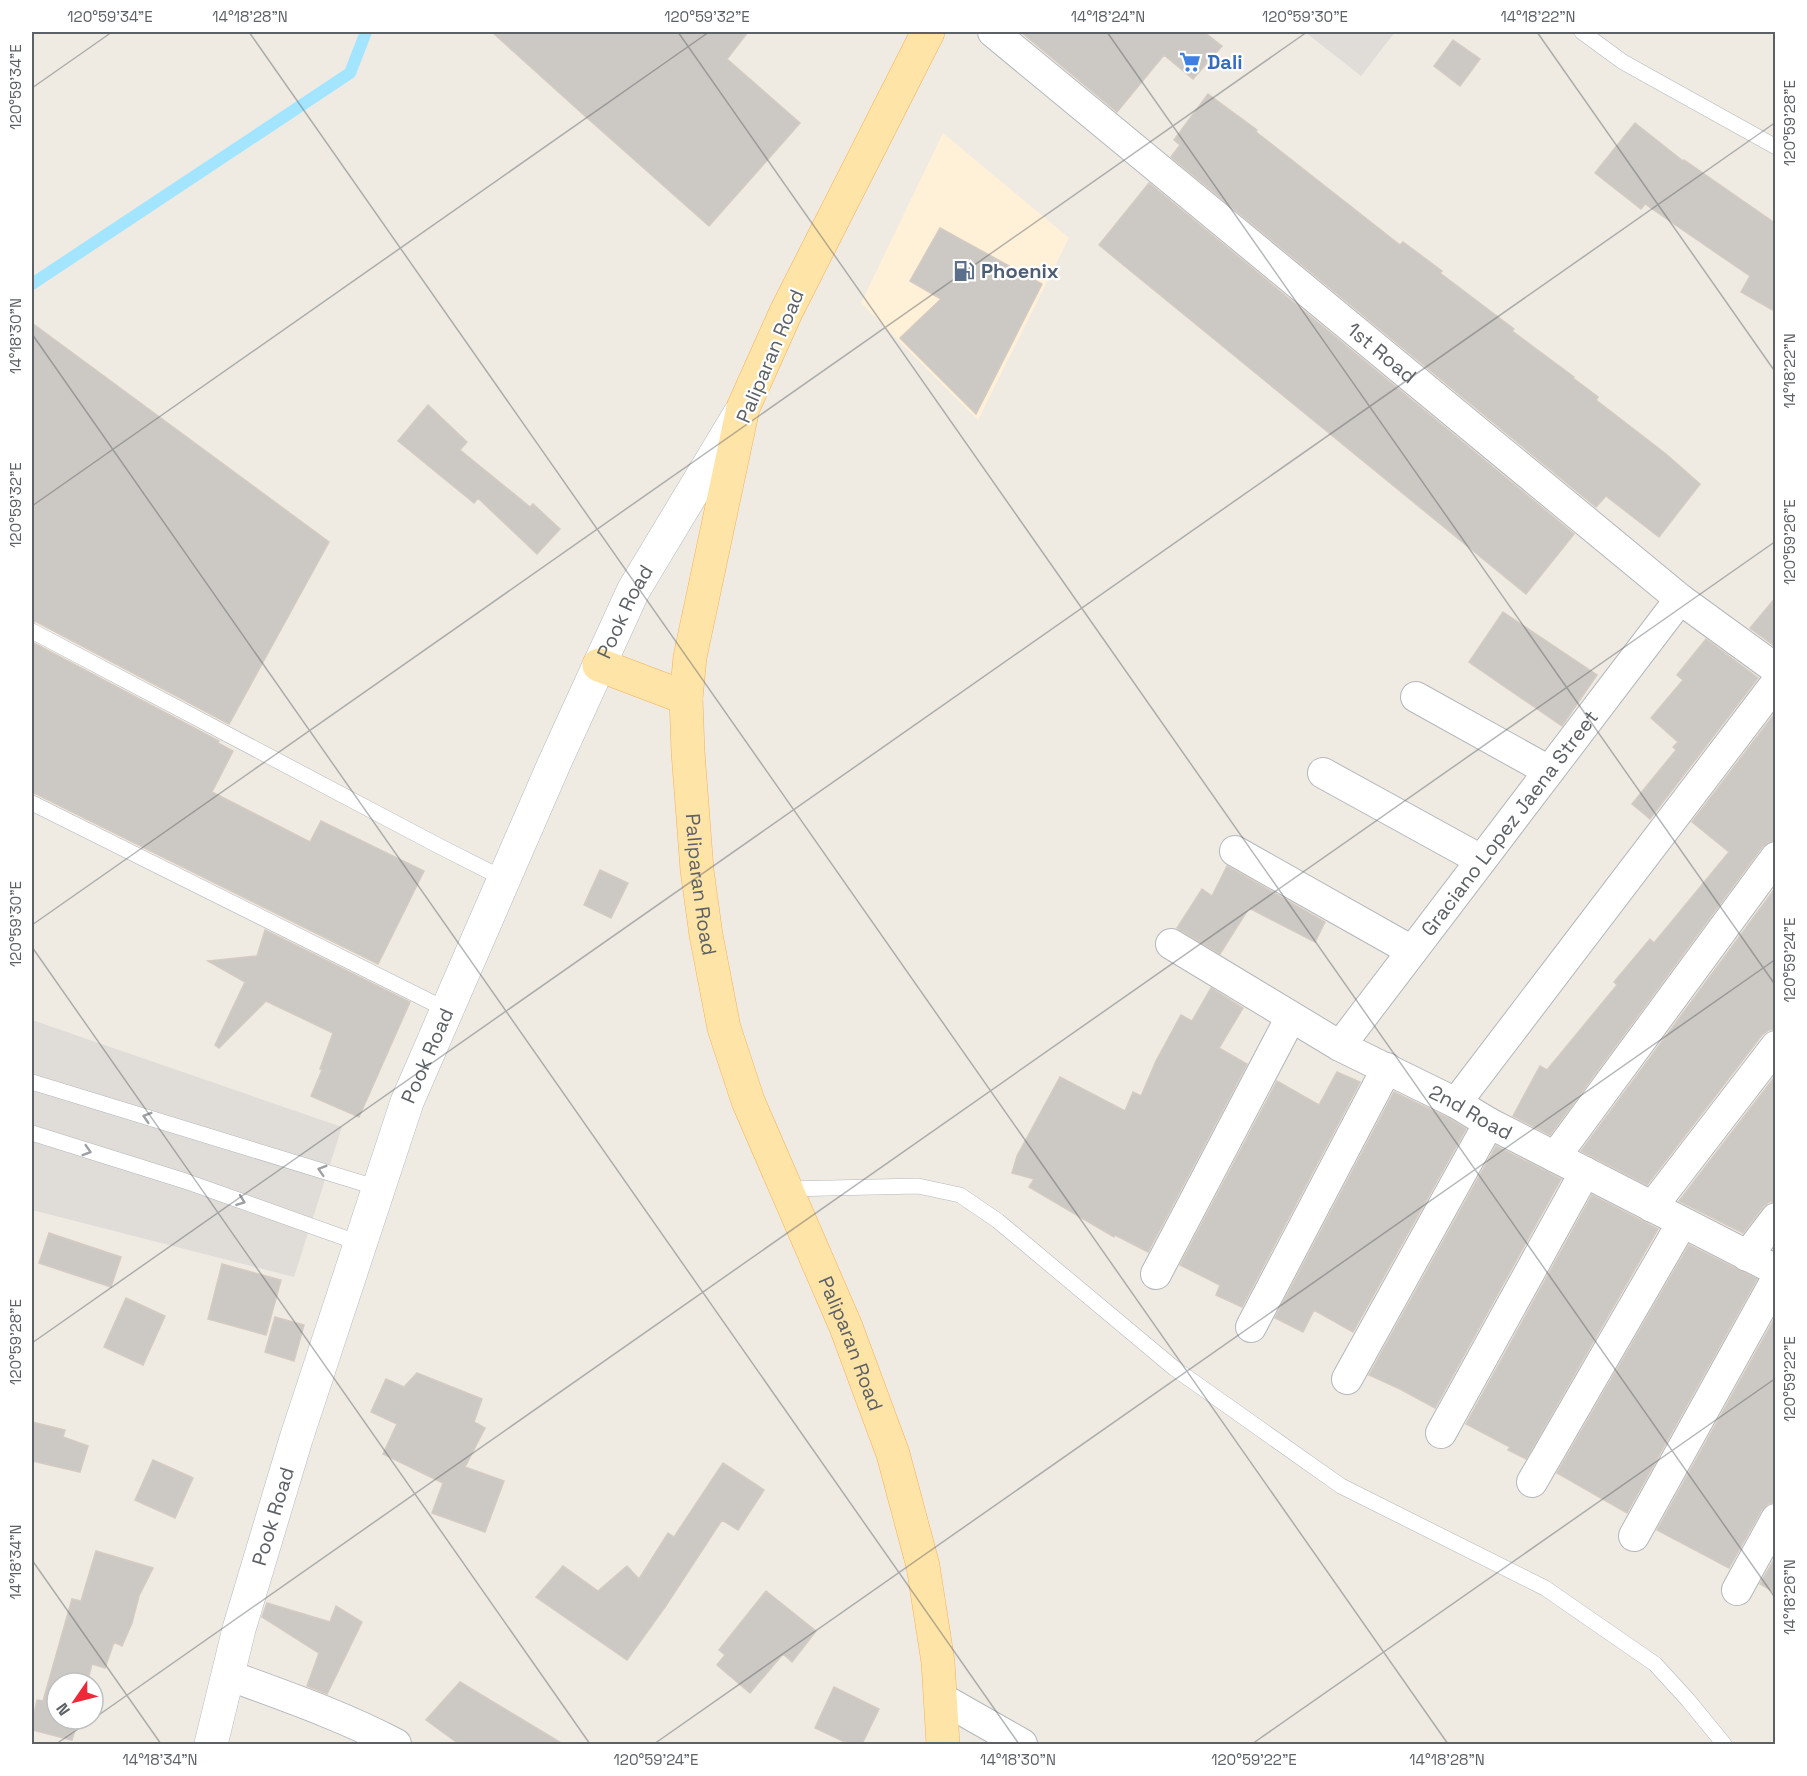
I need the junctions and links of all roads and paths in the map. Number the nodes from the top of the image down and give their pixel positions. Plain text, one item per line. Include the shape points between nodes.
1 (928, 32) edge
2 (993, 32) edge
3 (1582, 32) edge
4 (1776, 147) edge
5 (743, 408) junction
6 (1680, 599) junction
7 (32, 631) edge
8 (599, 665) junction
9 (1776, 669) edge
10 (1776, 683) edge
11 (1416, 697) dead end
12 (686, 698) junction
13 (1549, 771) junction
14 (1323, 773) dead end
15 (32, 803) edge
16 (1234, 851) dead end
17 (1776, 857) edge
18 (1481, 860) junction
19 (504, 879) junction
20 (1172, 944) dead end
21 (1412, 951) junction
22 (447, 1010) junction
23 (1291, 1017) junction
24 (1340, 1046) junction
25 (1776, 1046) edge
26 (1387, 1068) junction
27 (32, 1082) edge
28 (1456, 1103) junction
29 (1489, 1123) junction
30 (32, 1134) edge
31 (1555, 1156) junction
32 (1585, 1172) junction
33 (378, 1188) junction
34 (786, 1189) junction
35 (1652, 1207) junction
36 (1776, 1218) edge
37 (1682, 1222) junction
38 (359, 1243) junction
39 (1747, 1256) junction
40 (1776, 1270) edge
41 (1156, 1275) dead end
42 (1776, 1280) edge
43 (1251, 1327) dead end
44 (1347, 1379) dead end
45 (1441, 1433) dead end
46 (1532, 1482) dead end
47 (1776, 1519) edge
48 (1634, 1536) dead end
49 (1737, 1590) dead end
50 (228, 1675) junction
51 (941, 1698) junction
52 (211, 1744) edge
53 (396, 1744) edge
54 (943, 1744) edge
55 (1022, 1744) edge
56 (1724, 1744) edge

1 - 5 main road, Paliparan Road via 786,312
2 - 6 street, 1st Road
3 - 4 lane via 1623,62
5 - 8 street, Pook Road via 633,591
5 - 12 main road, Paliparan Road via 690,657
6 - 9 street, 1st Road
6 - 13 street, Graciano Lopez Jaena Street
7 - 19 lane
8 - 12 main road
8 - 19 street, Pook Road
10 - 28 street
11 - 13 street
12 - 34 main road, Paliparan Road via 705,935 724,1028 748,1101
13 - 18 street, Graciano Lopez Jaena Street
14 - 18 street
15 - 22 lane
16 - 21 street
17 - 31 street
18 - 21 street, Graciano Lopez Jaena Street
19 - 22 street, Pook Road
20 - 23 street, 2nd Road
21 - 24 street, Graciano Lopez Jaena Street
22 - 33 street, Pook Road via 407,1102
23 - 24 street, 2nd Road
23 - 41 street
24 - 26 street, 2nd Road
25 - 35 street
26 - 28 street, 2nd Road
26 - 43 street
33 -> 27 lane
28 - 29 street, 2nd Road
29 - 31 street, 2nd Road
29 - 44 street
30 -> 38 lane via 185,1181
31 - 32 street, 2nd Road
32 - 35 street, 2nd Road
32 - 45 street
33 - 38 street, Pook Road
34 - 51 main road, Paliparan Road via 846,1327 893,1454 923,1566
34 - 56 lane via 918,1186 960,1196 999,1221 1174,1368 1341,1486 1545,1588 1655,1664
35 - 37 street, 2nd Road
36 - 39 street
37 - 39 street, 2nd Road
37 - 46 street
38 - 50 street, Pook Road via 296,1439
39 - 40 street, 2nd Road
42 - 48 street
47 - 49 street
50 - 52 street, Pook Road
50 - 53 street via 364,1727
51 - 54 main road, Paliparan Road
51 - 55 street

